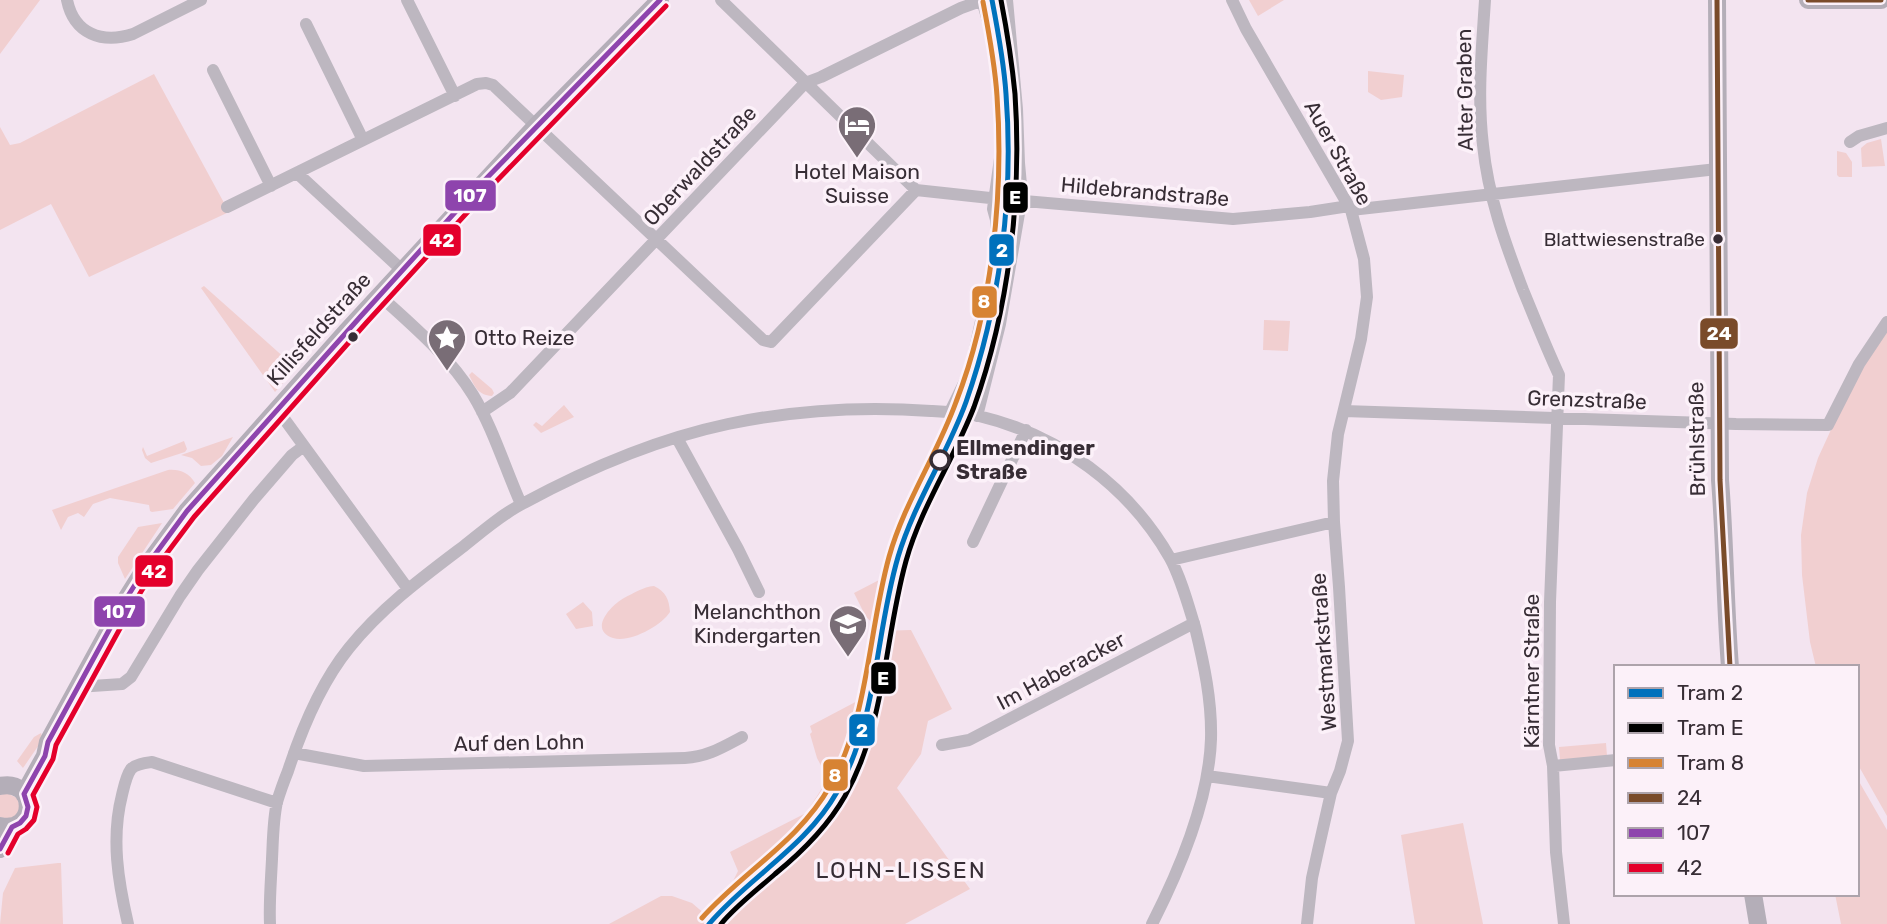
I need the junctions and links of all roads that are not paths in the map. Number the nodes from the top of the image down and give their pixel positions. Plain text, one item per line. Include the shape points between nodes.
1 (67, 0) edge
2 (201, 0) edge
3 (407, 0) edge
4 (660, 0) edge
5 (720, 0) edge
6 (982, 0) edge
7 (1007, 0) edge
8 (1485, 0) edge
9 (1717, 0) edge
10 (1808, 0) edge
11 (1881, 0) edge
12 (1231, 1) edge
13 (641, 2) edge
14 (306, 24) dead end
15 (631, 29) junction
16 (214, 71) dead end
17 (805, 83) junction
18 (455, 96) junction
19 (536, 126) junction
20 (1887, 128) edge
21 (363, 140) junction
22 (1850, 142) dead end
23 (1717, 169) junction
24 (297, 173) junction
25 (271, 186) junction
26 (916, 190) junction
27 (1491, 194) junction
28 (994, 199) junction
29 (1021, 201) junction
30 (227, 207) dead end
31 (1350, 208) junction
32 (656, 240) junction
33 (403, 271) junction
34 (380, 296) junction
35 (1887, 323) edge
36 (277, 409) junction
37 (1344, 411) junction
38 (482, 412) junction
39 (950, 412) junction
40 (977, 415) junction
41 (1556, 418) junction
42 (1719, 424) junction
43 (1026, 430) junction
44 (677, 438) junction
45 (304, 446) junction
46 (1335, 457) joint
47 (521, 504) junction
48 (1334, 522) junction
49 (972, 542) dead end
50 (1171, 560) junction
51 (408, 589) junction
52 (759, 592) dead end
53 (1194, 623) junction
54 (1730, 665) edge
55 (77, 687) junction
56 (742, 737) dead end
57 (942, 745) dead end
58 (294, 753) junction
59 (1614, 761) edge
60 (1553, 766) junction
61 (1207, 776) junction
62 (12, 788) edge
63 (1331, 793) junction
64 (277, 803) junction
65 (6, 827) edge
66 (0, 849) edge
67 (1753, 896) edge
68 (128, 924) edge
69 (270, 924) edge
70 (1152, 924) edge
71 (1307, 924) edge
72 (1564, 924) edge
73 (1758, 924) edge

1 - 2 street via 75,21 95,36 109,39 133,34
3 - 18 street
4 - 15 main road, Killisfeldstraße
5 - 17 street
6 - 17 street, Oberwaldstraße
6 - 28 street via 994,42 1000,111 1001,159
7 - 29 street
8 - 27 street, Alter Graben via 1482,145
9 - 23 main road, Brühlstraße
10 - 11 main road
12 - 31 street, Auer Straße
13 - 15 main road, Killisfeldstraße
14 - 21 street
15 - 19 main road, Killisfeldstraße
16 - 25 street
17 - 26 street
17 - 32 street, Oberwaldstraße
18 - 19 street via 477,84 493,85
18 - 21 street
19 - 32 street
19 - 33 main road, Killisfeldstraße
20 - 22 street
21 - 24 street
23 - 27 street
23 - 42 main road, Brühlstraße
24 - 25 street
24 - 33 street
25 - 30 street
26 - 28 street, Hildebrandstraße
26 - 32 street via 771,342 763,340
27 - 31 street
27 - 41 street, Alter Graben via 1502,234 1559,374
28 - 29 street, Hildebrandstraße
28 - 39 street via 996,240 984,309 970,371
29 - 31 street, Hildebrandstraße via 1233,219
29 - 40 street via 1000,324
31 - 37 street, Auer Straße via 1364,259 1367,297
32 - 38 street, Oberwaldstraße via 510,393
33 - 34 main road, Killisfeldstraße
34 - 36 main road, Killisfeldstraße
34 - 38 street via 446,359
35 - 42 street, Grenzstraße via 1859,364 1828,425
36 - 45 street
36 - 55 main road, Killisfeldstraße via 167,537
37 - 41 street, Grenzstraße
37 - 46 street, Auer Straße
38 - 47 street
39 - 40 street
39 - 44 street via 834,410 726,424
40 - 43 street
41 - 42 street, Grenzstraße
41 - 60 street, Kärntner Straße via 1549,686
42 - 54 main road, Brühlstraße
43 - 49 street
43 - 50 street via 1081,461 1118,490
44 - 47 street via 590,470
44 - 52 street
45 - 51 street
45 - 55 street via 262,489 198,570 131,677 122,684
46 - 48 street, Westmarkstraße
47 - 51 street
48 - 50 street
48 - 63 street, Westmarkstraße via 1348,741
50 - 53 street
51 - 58 street via 347,650 316,702
53 - 57 street, Im Haberacker via 969,740
53 - 61 street via 1210,700
55 - 62 main road, Killisfeldstraße via 45,756
56 - 58 street, Auf den Lohn via 708,755 685,758 364,766
58 - 64 street
59 - 60 street
60 - 72 street, Kärntner Straße
61 - 63 street
61 - 70 street via 1189,838
62 - 65 main road, Killisfeldstraße via 28,807 20,823
63 - 71 street, Westmarkstraße
64 - 68 street via 152,762 132,769 118,813 116,839
64 - 69 street
65 - 66 main road
67 - 73 main road

